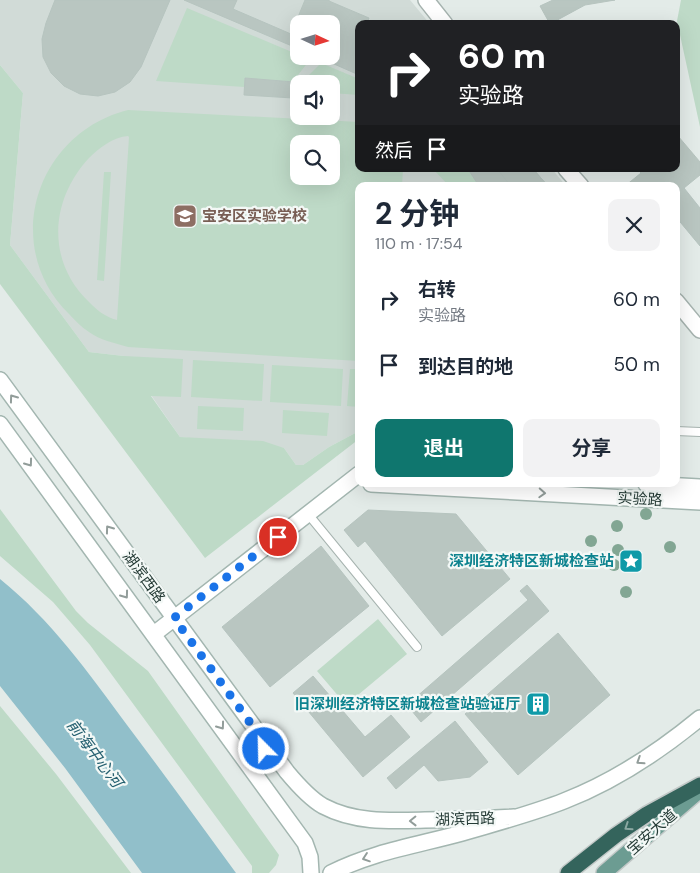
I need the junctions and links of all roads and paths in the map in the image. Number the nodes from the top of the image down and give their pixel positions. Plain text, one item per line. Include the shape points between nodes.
1 (426, 0) edge
2 (442, 20) edge
3 (568, 172) edge
4 (577, 182) edge
5 (680, 306) edge
6 (700, 330) edge
7 (0, 380) edge
8 (0, 424) edge
9 (680, 431) edge
10 (700, 432) edge
11 (355, 480) edge
12 (680, 486) edge
13 (426, 487) edge
14 (700, 487) edge
15 (700, 502) edge
16 (308, 514) junction
17 (174, 618) junction
18 (154, 634) junction
19 (417, 646) dead end
20 (700, 718) edge
21 (262, 739) junction
22 (240, 753) junction
23 (700, 785) edge
24 (700, 790) edge
25 (514, 817) junction
26 (311, 873) edge
27 (331, 873) edge
28 (568, 873) edge
29 (604, 873) edge

1 - 2 main road
3 - 4 main road
5 - 6 main road
17 -> 7 main road, 湖滨西路
8 -> 18 main road, 湖滨西路
9 - 10 lane
11 - 16 main road
12 - 14 main road, 实验路
13 -> 15 main road, 实验路
16 - 17 main road
16 - 19 lane
17 - 18 main road
17 - 21 main road, 湖滨西路
18 -> 22 main road, 湖滨西路
20 -> 25 main road via 681,734 595,788
21 - 22 main road via 264,746 258,756 246,757
25 -> 21 main road, 湖滨西路 via 392,821 344,814 321,804 298,786
22 - 26 main road, 湖滨西路 via 305,843
23 -> 28 highway via 623,829
24 - 29 main road, 宝安大道
25 -> 27 main road via 359,860

